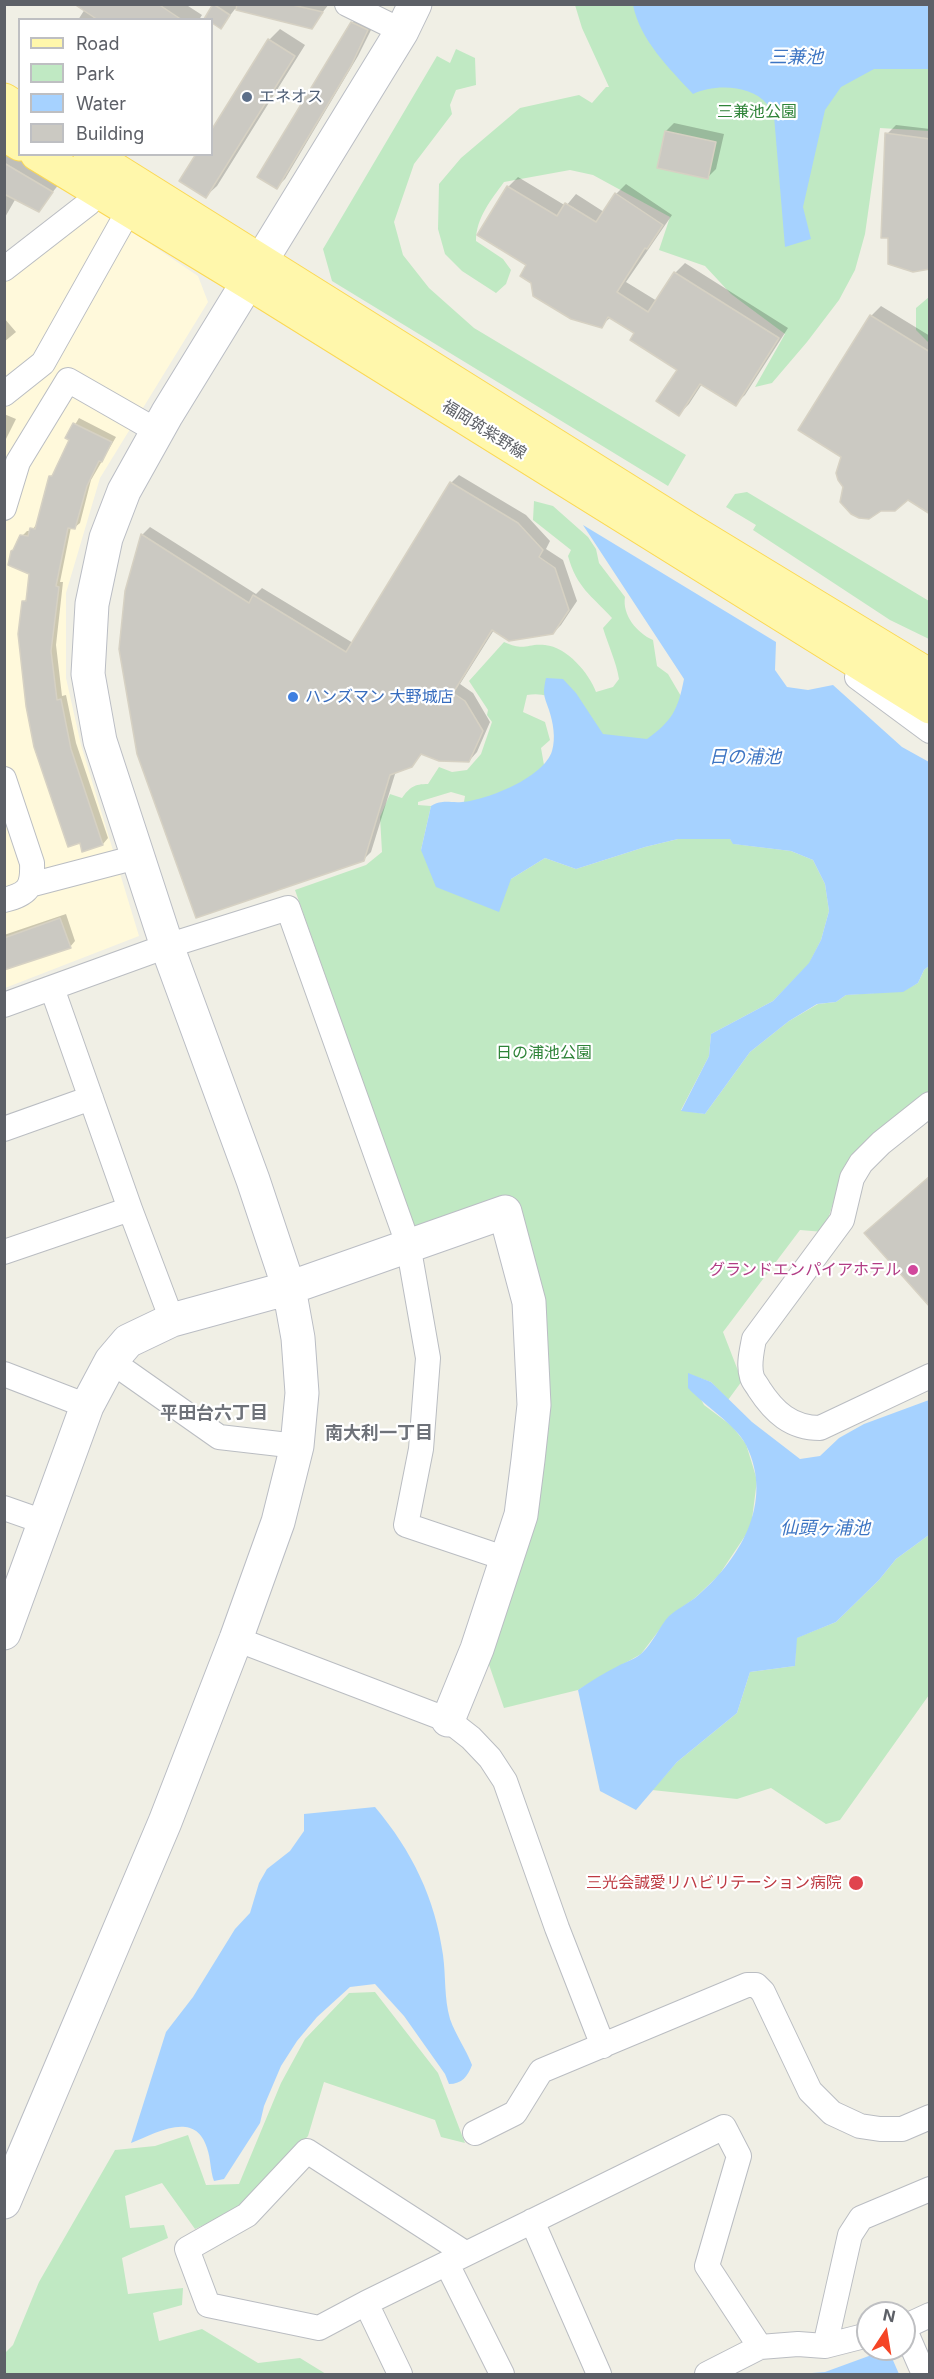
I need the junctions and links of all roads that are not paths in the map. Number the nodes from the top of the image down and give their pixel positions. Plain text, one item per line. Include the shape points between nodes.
1 (347, 4) edge
2 (408, 18) edge
3 (4, 100) edge
4 (18, 109) edge
5 (4, 134) edge
6 (18, 143) edge
7 (41, 156) edge
8 (93, 156) edge
9 (89, 203) dead end
10 (129, 210) junction
11 (4, 269) edge
12 (256, 272) junction
13 (43, 363) junction
14 (68, 380) junction
15 (4, 394) edge
16 (157, 431) junction
17 (4, 508) edge
18 (807, 632) junction
19 (880, 645) junction
20 (930, 663) edge
21 (930, 676) edge
22 (930, 707) edge
23 (930, 731) edge
24 (4, 778) edge
25 (137, 857) junction
26 (30, 885) junction
27 (4, 900) edge
28 (167, 946) junction
29 (52, 988) junction
30 (4, 1005) edge
31 (91, 1098) junction
32 (930, 1104) edge
33 (4, 1129) edge
34 (130, 1209) junction
35 (408, 1244) junction
36 (4, 1252) edge
37 (289, 1288) junction
38 (172, 1320) junction
39 (111, 1360) junction
40 (4, 1374) edge
41 (930, 1376) edge
42 (87, 1406) junction
43 (297, 1446) junction
44 (4, 1508) edge
45 (44, 1522) junction
46 (507, 1558) junction
47 (4, 1633) edge
48 (236, 1639) junction
49 (448, 1720) junction
50 (603, 2046) junction
51 (930, 2117) edge
52 (475, 2133) dead end
53 (930, 2189) edge
54 (4, 2202) edge
55 (532, 2221) junction
56 (456, 2258) junction
57 (366, 2303) junction
58 (930, 2315) edge
59 (916, 2322) edge
60 (856, 2338) edge
61 (825, 2346) junction
62 (760, 2347) junction
63 (916, 2356) edge
64 (400, 2374) edge
65 (502, 2374) edge
66 (599, 2374) edge
67 (707, 2374) edge
68 (924, 2374) edge

1 - 2 street
2 - 12 street
3 - 4 main road
5 - 6 main road
7 - 10 main road, 福岡筑紫野線
8 - 12 main road, 福岡筑紫野線
9 - 11 street
10 - 12 main road, 福岡筑紫野線
10 - 13 street
12 - 16 street
12 - 18 main road, 福岡筑紫野線
12 - 19 main road, 福岡筑紫野線
13 - 14 street
13 - 15 street
14 - 16 street
14 - 17 street via 18,462
16 - 25 street via 120,500 106,538 92,604 88,674 100,741
18 - 22 main road, 福岡筑紫野線
18 - 23 street via 860,680
19 - 20 street
19 - 21 main road, 福岡筑紫野線
24 - 26 street via 32,863
25 - 26 street
25 - 28 street
26 - 27 street via 26,892
28 - 29 street
28 - 35 street via 288,908
28 - 37 street
29 - 30 street
29 - 31 street
31 - 33 street
31 - 34 street
32 - 41 street via 861,1163 852,1178 842,1220 754,1339 751,1356 751,1376 768,1403 781,1416 808,1428 820,1428
34 - 36 street
34 - 38 street
35 - 37 street
35 - 46 street via 428,1358 421,1449 406,1525
35 - 46 street via 505,1212 529,1302 534,1405 521,1515
37 - 38 street
37 - 43 street via 302,1393
38 - 39 street via 128,1341
39 - 42 street
39 - 43 street via 219,1437
40 - 42 street
42 - 45 street
43 - 48 street via 278,1522
44 - 45 street
45 - 47 street
46 - 49 street
48 - 49 street
48 - 54 street via 165,1822
49 - 50 street via 490,1758 505,1781
50 - 51 street via 747,1984 756,1985 763,1992 810,2091 832,2113 860,2126 880,2129 902,2128
50 - 52 street via 541,2071 515,2113
53 - 61 street via 861,2218 850,2235
55 - 56 street
55 - 62 street via 724,2127 739,2156 707,2266
55 - 66 street
56 - 57 street
56 - 57 street via 307,2151 247,2215 187,2249 208,2305 319,2328
56 - 65 street
57 - 64 street
58 - 59 street
60 - 61 street
61 - 62 street
62 - 67 street
63 - 68 street

